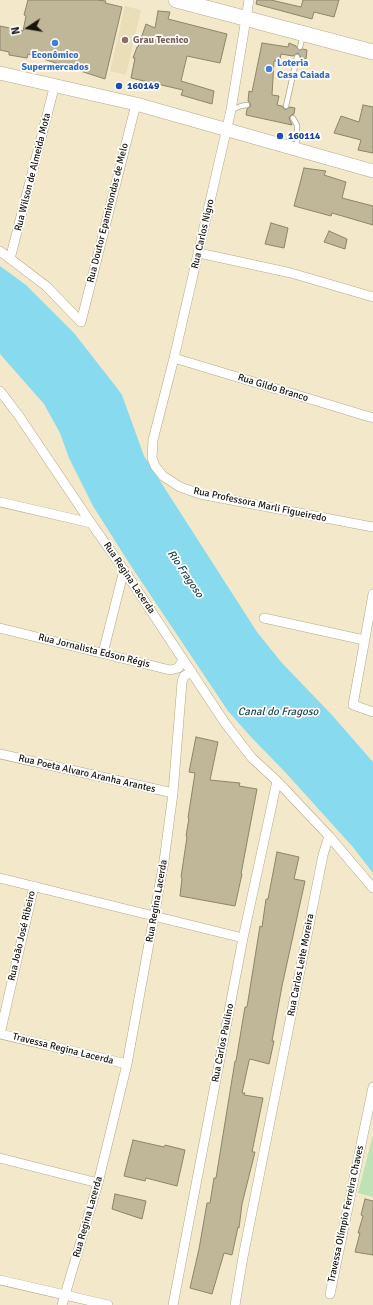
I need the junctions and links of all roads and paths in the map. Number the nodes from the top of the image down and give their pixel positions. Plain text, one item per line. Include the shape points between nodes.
1 (176, 0) edge
2 (249, 0) edge
3 (246, 18) junction
4 (304, 33) junction
5 (300, 47) dead end
6 (373, 52) edge
7 (297, 57) dead end
8 (0, 73) edge
9 (54, 84) junction
10 (136, 104) junction
11 (247, 105) dead end
12 (286, 106) dead end
13 (231, 110) junction
14 (293, 118) dead end
15 (227, 130) junction
16 (297, 149) junction
17 (373, 170) edge
18 (0, 251) edge
19 (199, 252) junction
20 (10, 259) junction
21 (373, 297) edge
22 (174, 358) junction
23 (0, 391) edge
24 (373, 418) edge
25 (155, 466) joint
26 (0, 502) edge
27 (91, 523) junction
28 (373, 527) edge
29 (124, 570) junction
30 (373, 594) edge
31 (264, 618) dead end
32 (0, 628) edge
33 (364, 640) junction
34 (102, 653) junction
35 (184, 660) junction
36 (192, 672) junction
37 (373, 712) edge
38 (0, 754) edge
39 (277, 781) junction
40 (173, 793) junction
41 (330, 836) junction
42 (0, 878) edge
43 (34, 886) junction
44 (373, 888) edge
45 (154, 916) junction
46 (243, 938) junction
47 (0, 1034) edge
48 (127, 1064) junction
49 (373, 1087) edge
50 (0, 1158) edge
51 (98, 1183) junction
52 (0, 1280) edge
53 (330, 1294) dead end
54 (65, 1295) junction
55 (62, 1305) edge
56 (108, 1305) edge
57 (173, 1305) edge
58 (235, 1305) edge

1 - 3 main road
2 - 3 street, Rua Carlos Nigro
3 - 4 main road
3 - 13 street, Rua Carlos Nigro
4 - 5 lane
4 - 6 main road
7 - 12 lane
8 - 9 main road
9 - 10 main road
9 - 20 street, Rua Wilson de Almeida Mota
10 - 15 main road
10 - 20 street, Rua Doutor Epaminondas de Melo via 81,322 46,286
11 - 13 lane
13 - 15 street, Rua Carlos Nigro
14 - 16 lane via 297,125
15 - 16 main road
15 - 19 street, Rua Carlos Nigro
16 - 17 main road
18 - 20 street
19 - 21 street via 291,273
19 - 22 street, Rua Carlos Nigro
22 - 24 street, Rua Gildo Branco
22 - 25 street, Rua Carlos Nigro via 152,440 151,455
23 - 27 street, Rua Regina Lacerda
25 - 28 street, Rua Professora Marli Figueiredo via 173,483 200,494
26 - 27 street
27 - 29 street, Rua Regina Lacerda
29 - 34 street
29 - 35 street, Rua Regina Lacerda
30 - 33 street
31 - 33 street
32 - 34 street, Rua Jornalista Edson Régis
33 - 37 street via 353,705
34 - 35 street, Rua Jornalista Edson Régis via 170,670 178,668
35 - 36 street, Rua Regina Lacerda
36 - 39 street via 225,723 252,758
36 - 40 street, Rua Regina Lacerda via 184,676 182,682
38 - 40 street, Rua Poeta Alvaro Aranha Arantes
39 - 41 street
39 - 46 street, Rua Carlos Paulino
40 - 45 street, Rua Regina Lacerda
41 - 44 street
41 - 58 street, Rua Carlos Leite Moreira via 322,855
42 - 43 street
43 - 45 street
43 - 47 street, Rua João José Ribeiro
45 - 46 street
45 - 48 street, Rua Regina Lacerda
46 - 57 street, Rua Carlos Paulino
47 - 48 street, Travessa Regina Lacerda
48 - 51 street, Rua Regina Lacerda
49 - 53 street, Travessa Olímpio Ferreira Chaves
50 - 51 street
51 - 54 street, Rua Regina Lacerda
52 - 54 street
54 - 55 street, Rua Regina Lacerda
54 - 56 street

